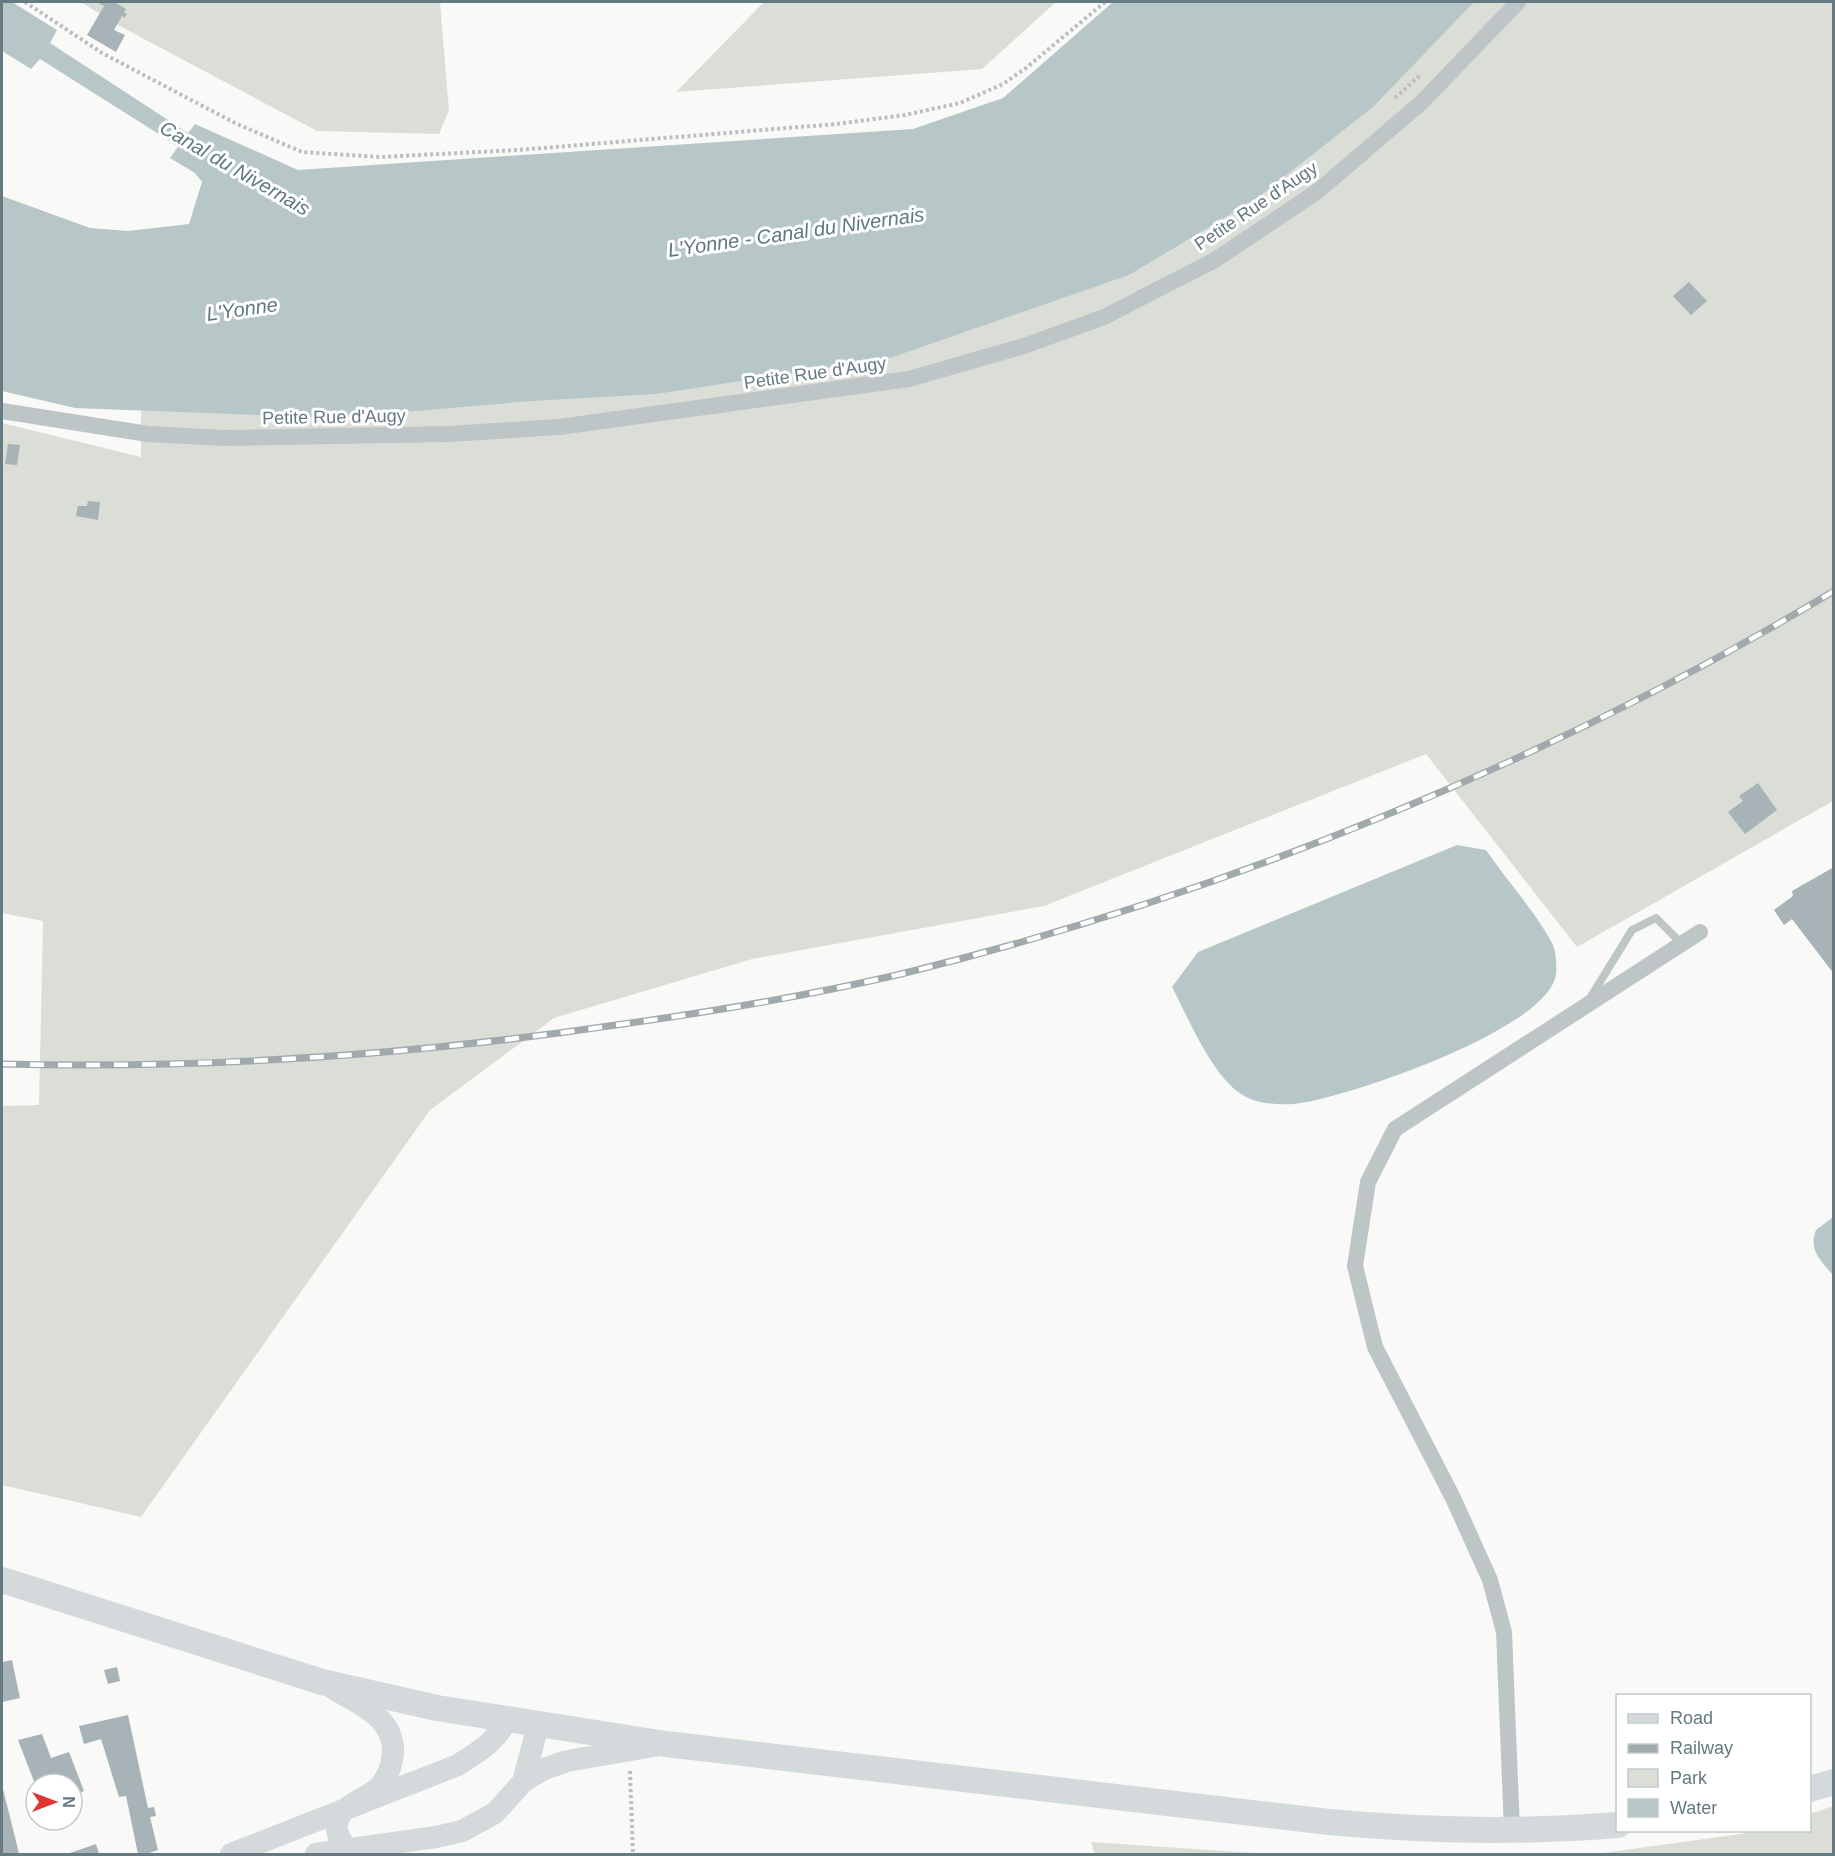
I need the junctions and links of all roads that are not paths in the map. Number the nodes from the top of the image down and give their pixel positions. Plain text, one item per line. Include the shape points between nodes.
1 (1518, 2) edge
2 (2, 411) edge
3 (1700, 932) dead end
4 (1682, 944) junction
5 (1584, 1008) junction
6 (2, 1580) edge
7 (322, 1682) junction
8 (506, 1721) junction
9 (538, 1725) junction
10 (666, 1744) junction
11 (523, 1782) junction
12 (1833, 1782) edge
13 (1811, 1788) edge
14 (342, 1813) junction
15 (1616, 1825) edge
16 (1512, 1832) junction
17 (348, 1850) junction
18 (231, 1854) edge
19 (315, 1854) edge

1 - 2 street, Petite Rue d'Augy via 1422,102 1318,190 1215,260 1104,317 1027,345 909,379 558,427 449,434 224,438 148,434
3 - 4 street
4 - 5 street
4 - 5 lane via 1656,918 1632,930
5 - 16 street via 1395,1129 1368,1182 1355,1266 1375,1347 1453,1498 1490,1580 1504,1632
6 - 7 main road
7 - 8 main road
7 - 14 main road via 374,1712 387,1726 393,1742 392,1759 379,1787
8 - 9 main road
8 - 14 main road via 500,1734 487,1746 458,1765
9 - 10 main road
9 - 11 main road
10 - 11 main road via 567,1761
10 - 16 main road via 1329,1822 1417,1830
11 - 17 main road via 495,1813 462,1831
12 - 13 main road
14 - 17 main road via 336,1827
14 - 18 main road
15 - 16 main road
17 - 19 main road

